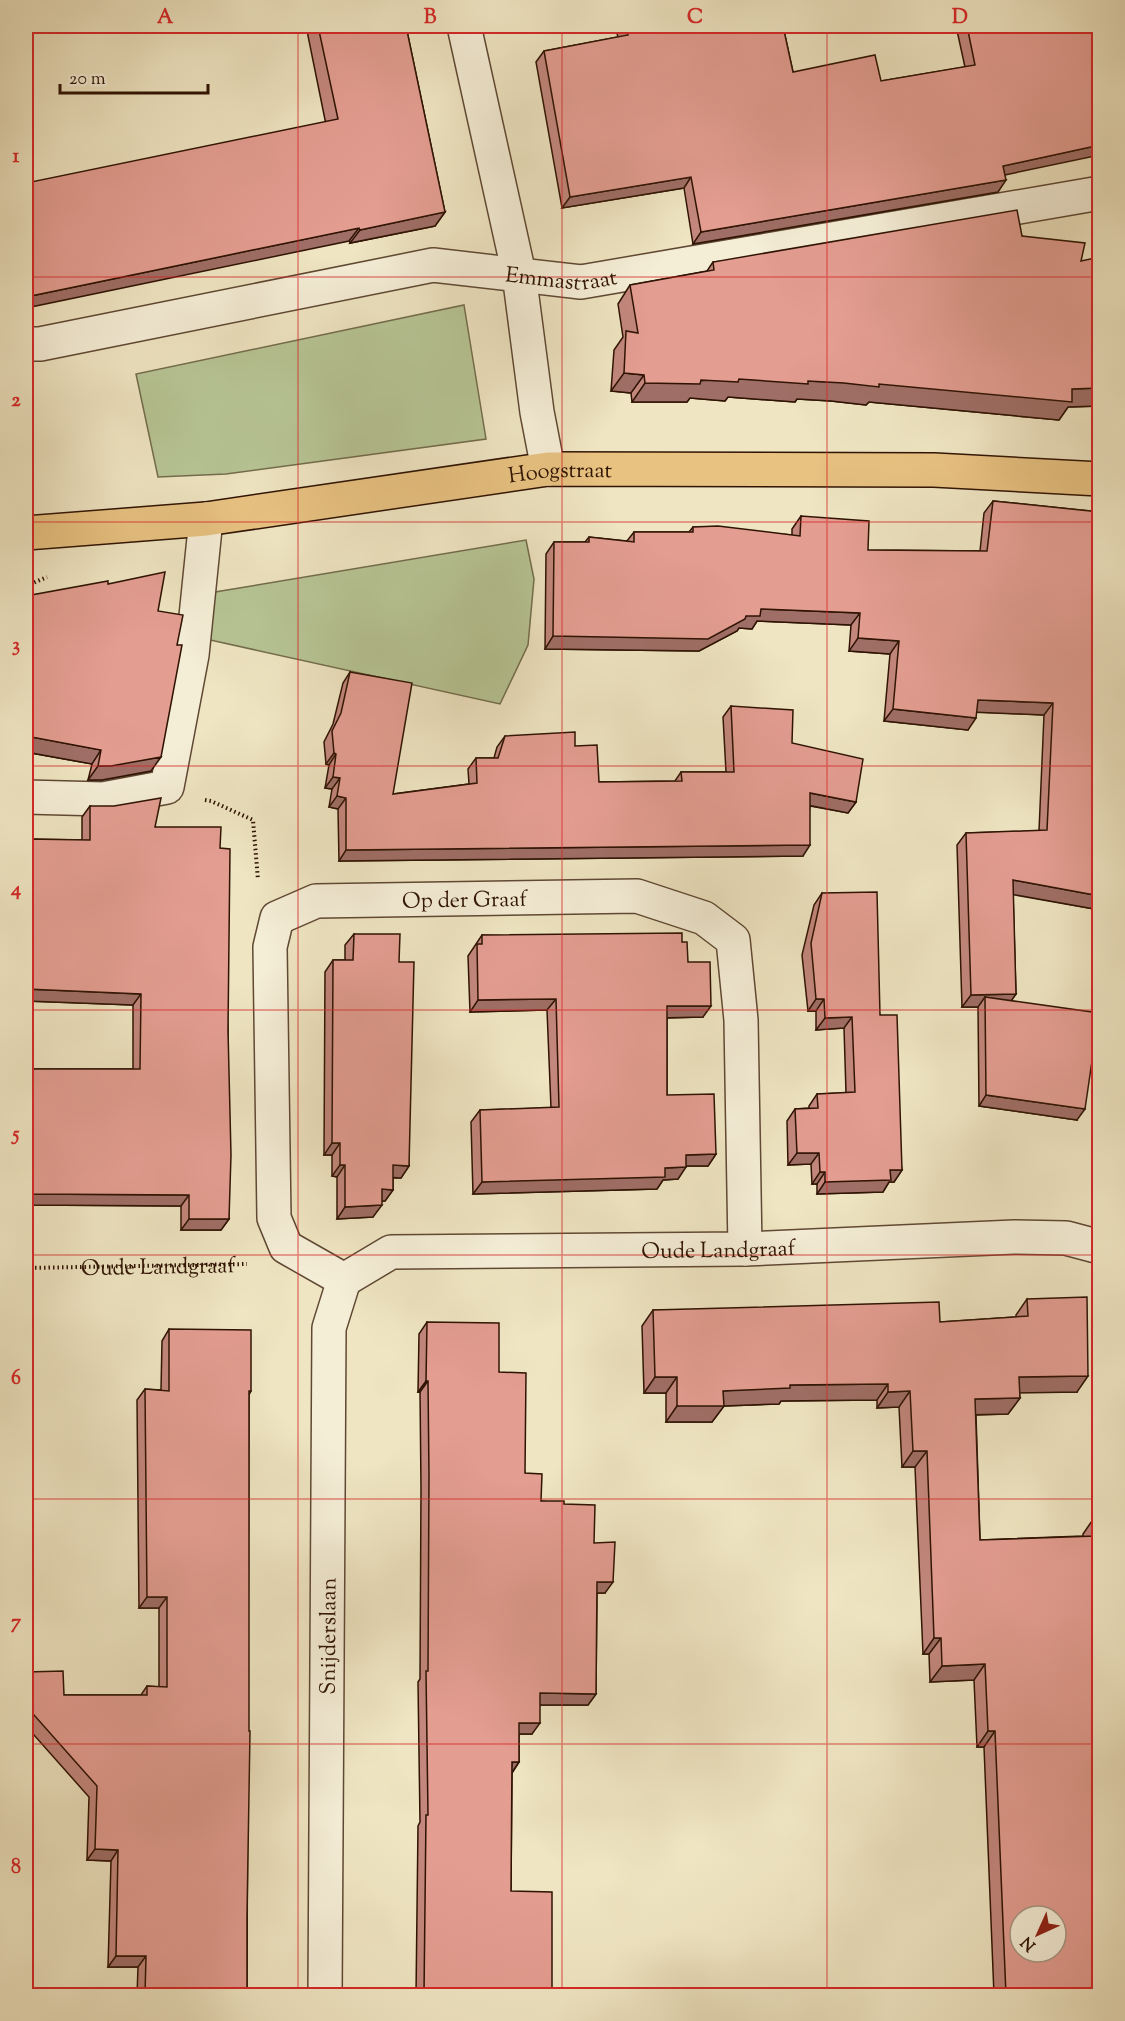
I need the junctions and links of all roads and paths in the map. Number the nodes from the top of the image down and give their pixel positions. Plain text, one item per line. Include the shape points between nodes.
1 (464, 26) edge
2 (1100, 193) edge
3 (519, 274) junction
4 (26, 345) edge
5 (548, 469) junction
6 (1100, 479) edge
7 (206, 519) junction
8 (26, 533) edge
9 (26, 797) edge
10 (199, 800) dead end
11 (277, 918) junction
12 (286, 1247) junction
13 (1100, 1247) edge
14 (745, 1249) junction
15 (26, 1268) edge
16 (344, 1280) junction
17 (325, 1995) edge

1 - 3 street
2 - 3 street, Emmastraat via 580,282
3 - 4 street, Emmastraat via 433,265
3 - 5 street
5 - 6 main road, Hoogstraat via 934,470
5 - 7 main road, Hoogstraat
7 - 8 main road, Hoogstraat
7 - 9 street via 192,655 167,787 103,800
10 - 11 path via 211,801 253,820 258,883
11 - 12 street via 270,947 269,991 274,1218
11 - 14 street, Op der Graaf via 316,902 637,896 704,918 733,940 741,1020
12 - 15 path, Oude Landgraaf via 252,1264
12 - 16 street
13 - 14 street, Oude Landgraaf via 1066,1238 1014,1237
14 - 16 street, Oude Landgraaf via 391,1252
16 - 17 street, Snijderslaan via 330,1328

